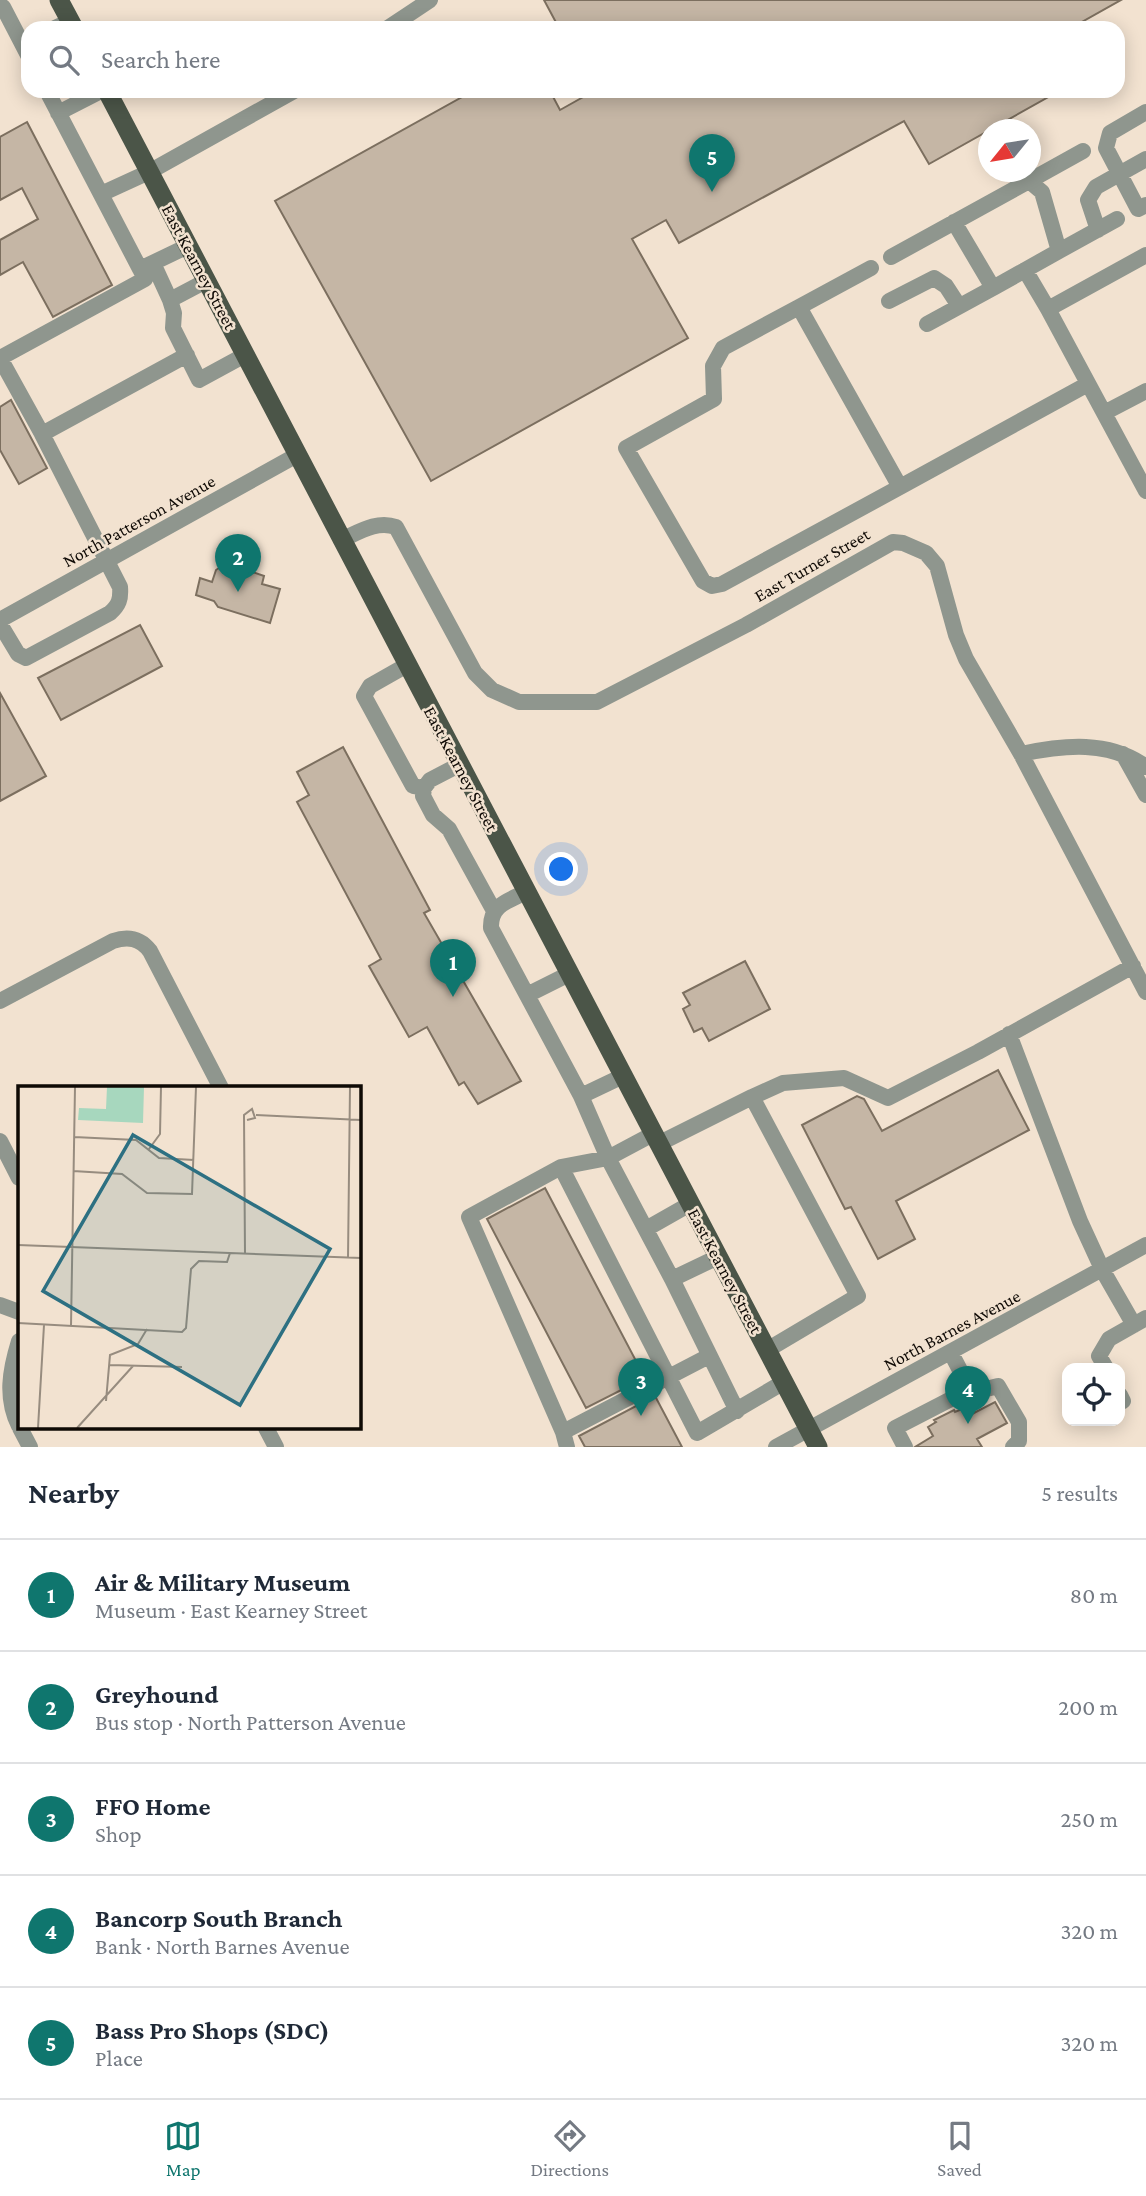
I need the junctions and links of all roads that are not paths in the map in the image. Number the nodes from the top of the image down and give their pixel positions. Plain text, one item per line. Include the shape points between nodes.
1 (59, 0) edge
2 (430, 0) edge
3 (3, 7) dead end
4 (65, 21) edge
5 (398, 21) edge
6 (21, 38) edge
7 (50, 98) edge
8 (87, 98) edge
9 (111, 98) edge
10 (281, 98) edge
11 (1146, 112) edge
12 (58, 113) junction
13 (1083, 151) dead end
14 (1146, 159) edge
15 (149, 172) junction
16 (1041, 174) edge
17 (1120, 174) junction
18 (1027, 182) edge
19 (1030, 182) edge
20 (101, 194) junction
21 (1146, 205) edge
22 (1117, 219) dead end
23 (954, 222) junction
24 (1098, 230) junction
25 (188, 246) junction
26 (1059, 251) junction
27 (1146, 255) edge
28 (891, 257) dead end
29 (146, 266) junction
30 (871, 268) dead end
31 (1025, 270) junction
32 (206, 281) junction
33 (993, 288) junction
34 (170, 300) junction
35 (889, 301) dead end
36 (959, 306) junction
37 (799, 307) junction
38 (1048, 309) junction
39 (927, 324) dead end
40 (187, 355) junction
41 (245, 355) junction
42 (0, 358) edge
43 (1088, 384) junction
44 (1146, 391) edge
45 (1104, 413) junction
46 (42, 433) junction
47 (297, 455) junction
48 (900, 487) junction
49 (1146, 491) edge
50 (341, 540) junction
51 (106, 561) junction
52 (0, 622) edge
53 (407, 665) junction
54 (1021, 754) junction
55 (1122, 754) junction
56 (459, 765) junction
57 (1146, 767) edge
58 (424, 788) junction
59 (1146, 794) edge
60 (526, 892) junction
61 (494, 911) junction
62 (1133, 966) junction
63 (569, 974) junction
64 (1146, 992) edge
65 (527, 995) junction
66 (0, 1001) edge
67 (1009, 1034) junction
68 (623, 1076) junction
69 (220, 1086) edge
70 (581, 1096) junction
71 (752, 1097) junction
72 (656, 1139) junction
73 (0, 1141) edge
74 (608, 1158) junction
75 (561, 1167) junction
76 (18, 1176) edge
77 (690, 1203) junction
78 (646, 1229) junction
79 (1146, 1245) edge
80 (718, 1257) junction
81 (1103, 1271) junction
82 (672, 1279) junction
83 (0, 1305) edge
84 (18, 1312) edge
85 (1140, 1321) edge
86 (18, 1344) edge
87 (767, 1350) junction
88 (951, 1353) junction
89 (709, 1356) junction
90 (1104, 1363) edge
91 (668, 1378) junction
92 (784, 1382) junction
93 (972, 1393) junction
94 (737, 1412) junction
95 (18, 1422) edge
96 (808, 1429) junction
97 (22, 1430) edge
98 (267, 1430) edge
99 (565, 1440) edge
100 (30, 1447) edge
101 (276, 1447) edge
102 (776, 1447) edge
103 (818, 1447) edge
104 (905, 1447) edge
105 (1013, 1447) edge

1 - 4 main road
2 - 5 street
3 - 6 street
7 - 12 street
8 - 12 street
9 - 15 main road, East Kearney Street
10 - 15 street
11 - 17 street via 1110,132 1106,148
12 - 20 street
13 - 16 street
14 - 17 street
15 - 20 street
15 - 25 main road, East Kearney Street
17 - 21 street via 1138,209
17 - 24 street via 1096,187 1088,200
18 - 23 street
19 - 26 street via 1042,192
20 - 29 street
22 - 24 street
23 - 28 street
23 - 33 street
24 - 26 street
25 - 29 street
25 - 32 main road, East Kearney Street
26 - 31 street
27 - 38 street
29 - 34 street
29 - 42 street via 145,279
30 - 37 street
31 - 33 street
31 - 38 street
32 - 34 street
32 - 41 main road, East Kearney Street
33 - 36 street
34 - 40 street via 173,328
35 - 36 street via 934,278 946,286
36 - 39 street
37 - 48 street
37 - 48 street via 723,348 713,366 714,399 626,448 703,581 712,586
38 - 43 street
40 - 41 street via 199,380
40 - 46 street
41 - 47 main road, East Kearney Street
42 - 46 street
43 - 45 street
43 - 48 street
44 - 45 street
45 - 49 street
46 - 51 street
47 - 50 main road, East Kearney Street
47 - 51 street, North Patterson Avenue
50 - 53 main road, East Kearney Street
50 - 54 street, East Turner Street via 377,524 396,527 484,684 505,698 549,703 597,702 878,549 902,543 926,553 937,566 966,659
51 - 52 street, North Patterson Avenue
51 - 52 street via 121,598 110,613 26,657 18,654
53 - 56 main road, East Kearney Street
53 - 58 street via 370,686 364,696 412,786
54 - 55 street via 1088,746
54 - 62 street, East Turner Street
55 - 57 street
55 - 59 street
56 - 58 street
56 - 60 main road, East Kearney Street
58 - 61 street via 433,815 449,829
60 - 61 street
60 - 63 main road, East Kearney Street
61 - 65 street via 492,928
62 - 64 street, East Turner Street
62 - 67 street
63 - 65 street
63 - 68 main road, East Kearney Street
65 - 70 street
66 - 69 street via 113,941 136,939 150,951
67 - 71 street via 888,1098 844,1078 783,1083
67 - 81 street
68 - 70 street
68 - 72 main road, East Kearney Street
70 - 74 street
71 - 72 street
71 - 87 street via 858,1296
72 - 74 street
72 - 77 main road, East Kearney Street
73 - 76 street
74 - 75 street
74 - 78 street
75 - 91 street
75 - 99 street via 469,1217
77 - 78 street
77 - 80 main road, East Kearney Street
78 - 82 street
79 - 81 street, North Barnes Avenue
80 - 82 street
80 - 87 main road, East Kearney Street
81 - 85 street
81 - 88 street, North Barnes Avenue
82 - 89 street
83 - 84 street
85 - 90 street via 1109,1339 1100,1356
86 - 95 street via 10,1386
87 - 92 main road, East Kearney Street
88 - 93 street
88 - 96 street, North Barnes Avenue
89 - 91 street
89 - 94 street
91 - 94 street via 697,1433
91 - 99 street
92 - 94 street
92 - 96 main road, East Kearney Street
93 - 104 street via 895,1428
93 - 105 street via 998,1386 1019,1422
96 - 102 street, North Barnes Avenue
96 - 103 main road, East Kearney Street
97 - 100 street
98 - 101 street

